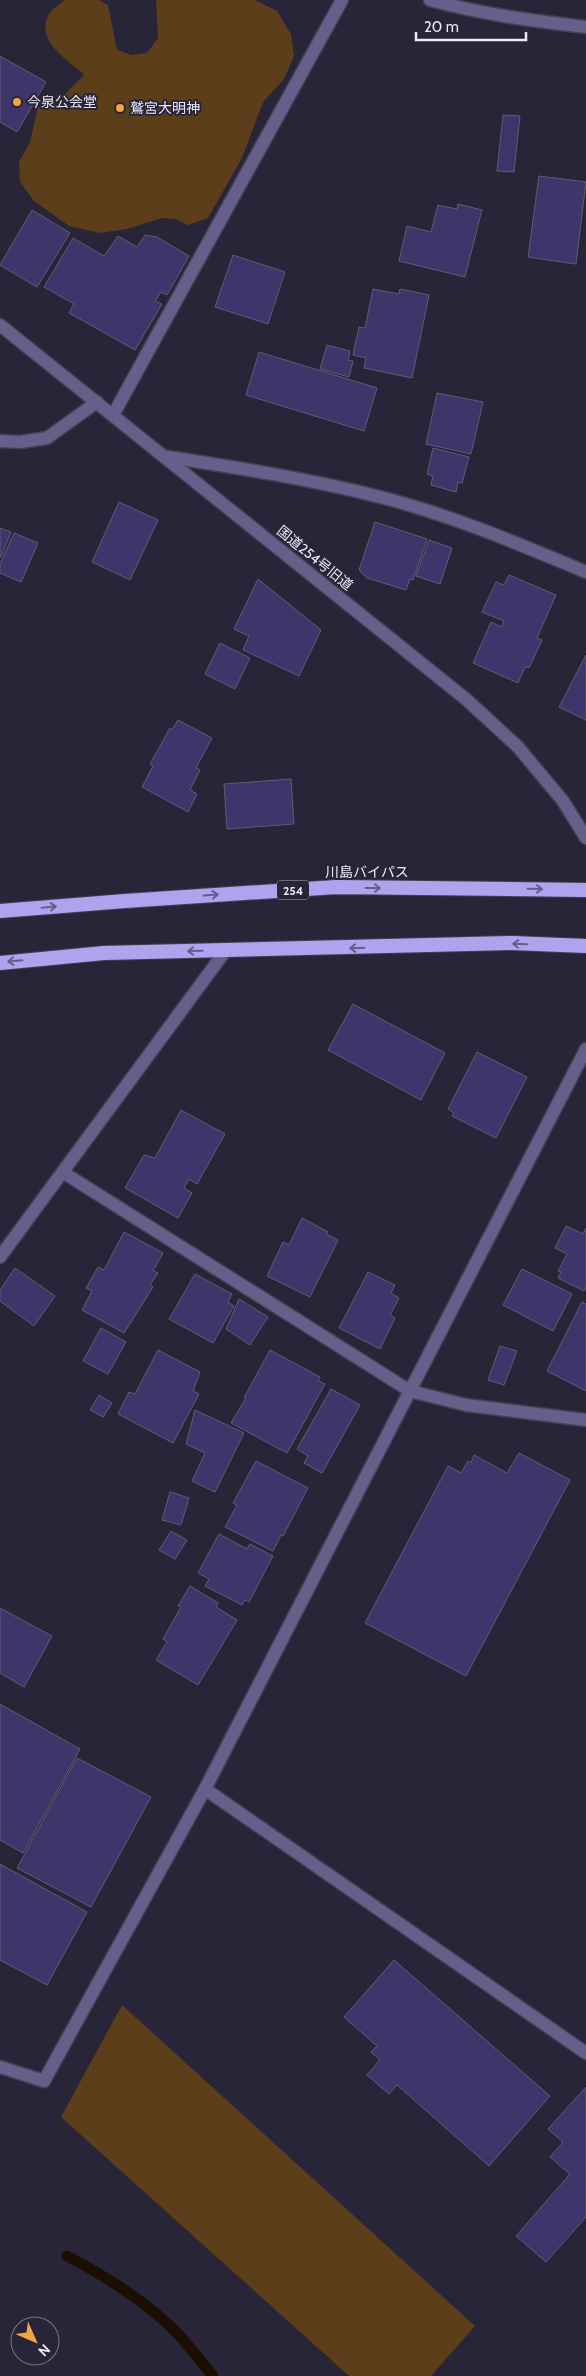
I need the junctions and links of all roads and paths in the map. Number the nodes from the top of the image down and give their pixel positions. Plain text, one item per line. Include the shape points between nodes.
1 (342, 0) edge
2 (430, 0) edge
3 (586, 26) edge
4 (0, 326) edge
5 (96, 402) junction
6 (113, 415) junction
7 (0, 441) edge
8 (166, 456) junction
9 (586, 572) edge
10 (586, 838) edge
11 (586, 890) edge
12 (0, 912) edge
13 (586, 946) edge
14 (226, 950) junction
15 (0, 963) edge
16 (586, 1049) edge
17 (64, 1173) junction
18 (0, 1257) edge
19 (410, 1391) junction
20 (586, 1420) edge
21 (206, 1789) junction
22 (586, 2053) edge
23 (0, 2066) edge

1 - 6 street
2 - 3 street via 528,21
4 - 5 street, 国道254号旧道
5 - 6 street, 国道254号旧道
5 - 7 street via 47,438
6 - 8 street, 国道254号旧道
8 - 9 street via 286,475 382,497 493,534
8 - 10 street, 国道254号旧道 via 467,700 518,747 563,801
12 -> 11 highway, 川島バイパス / 254 via 125,900 336,887
13 -> 14 highway via 512,943
14 -> 15 highway via 104,953
14 - 17 street
16 - 19 street
17 - 18 street
17 - 19 street
19 - 20 street via 466,1405
19 - 21 street
21 - 22 street
21 - 23 street via 44,2081

